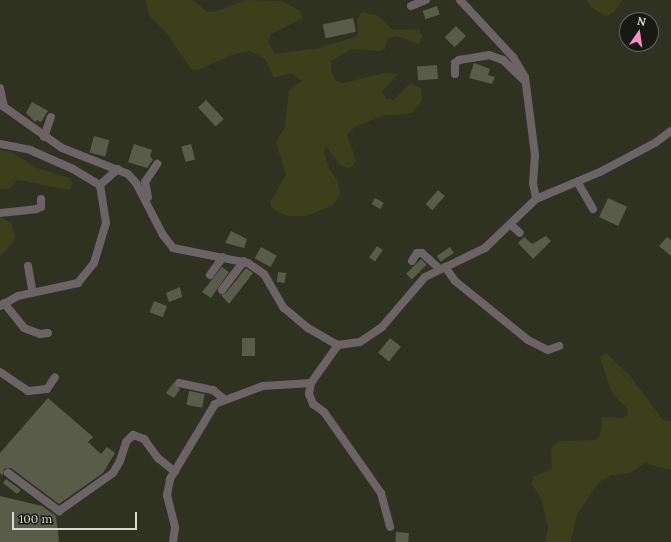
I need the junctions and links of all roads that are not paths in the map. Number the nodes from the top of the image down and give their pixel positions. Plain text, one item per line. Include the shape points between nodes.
1 (426, 0) edge
2 (460, 0) edge
3 (411, 6) dead end
4 (455, 74) dead end
5 (526, 81) junction
6 (0, 88) edge
7 (2, 106) edge
8 (51, 117) dead end
9 (671, 131) edge
10 (44, 137) junction
11 (0, 144) edge
12 (157, 164) dead end
13 (118, 169) junction
14 (578, 183) junction
15 (100, 185) junction
16 (41, 199) dead end
17 (536, 199) junction
18 (593, 209) dead end
19 (0, 213) edge
20 (156, 222) junction
21 (510, 224) junction
22 (520, 233) dead end
23 (223, 257) junction
24 (244, 261) junction
25 (412, 261) dead end
26 (28, 266) dead end
27 (442, 268) junction
28 (210, 275) dead end
29 (222, 290) dead end
30 (33, 293) junction
31 (2, 305) edge
32 (48, 333) dead end
33 (338, 345) junction
34 (559, 346) dead end
35 (0, 372) edge
36 (55, 377) dead end
37 (178, 383) dead end
38 (311, 383) junction
39 (224, 399) junction
40 (175, 472) junction
41 (8, 473) dead end
42 (390, 527) dead end
43 (173, 542) edge

1 - 3 street
2 - 5 street via 512,57
4 - 5 street via 456,63 459,60 489,55 503,60
5 - 17 street via 527,113 535,155 533,183
6 - 7 street
7 - 10 street
8 - 10 street
9 - 14 street via 647,148
10 - 13 street via 77,156
11 - 15 street via 30,150 73,169
12 - 20 street via 144,187
13 - 15 street
13 - 20 street via 128,174 136,183
14 - 17 street
14 - 18 street
15 - 30 street via 106,223 87,274 78,283
16 - 19 street via 41,207 36,209
17 - 21 street
20 - 23 street via 169,244 179,252
21 - 22 street
21 - 27 street via 485,248
23 - 24 street
23 - 28 street
24 - 29 street
24 - 33 street via 264,274 284,308 308,328
25 - 27 street via 417,253 422,253
26 - 30 street
27 - 33 street via 419,282 382,327 360,342
27 - 34 street via 528,340 548,350
30 - 31 street
31 - 32 street via 24,328 40,334
33 - 38 street
35 - 36 street via 28,391 47,389
37 - 39 street via 213,390
38 - 39 street via 263,386
38 - 42 street via 309,394 314,404 324,412 381,494
39 - 40 street via 215,404
40 - 41 street via 140,436 133,435 126,442 113,473 59,511
40 - 43 street via 167,495 175,527

